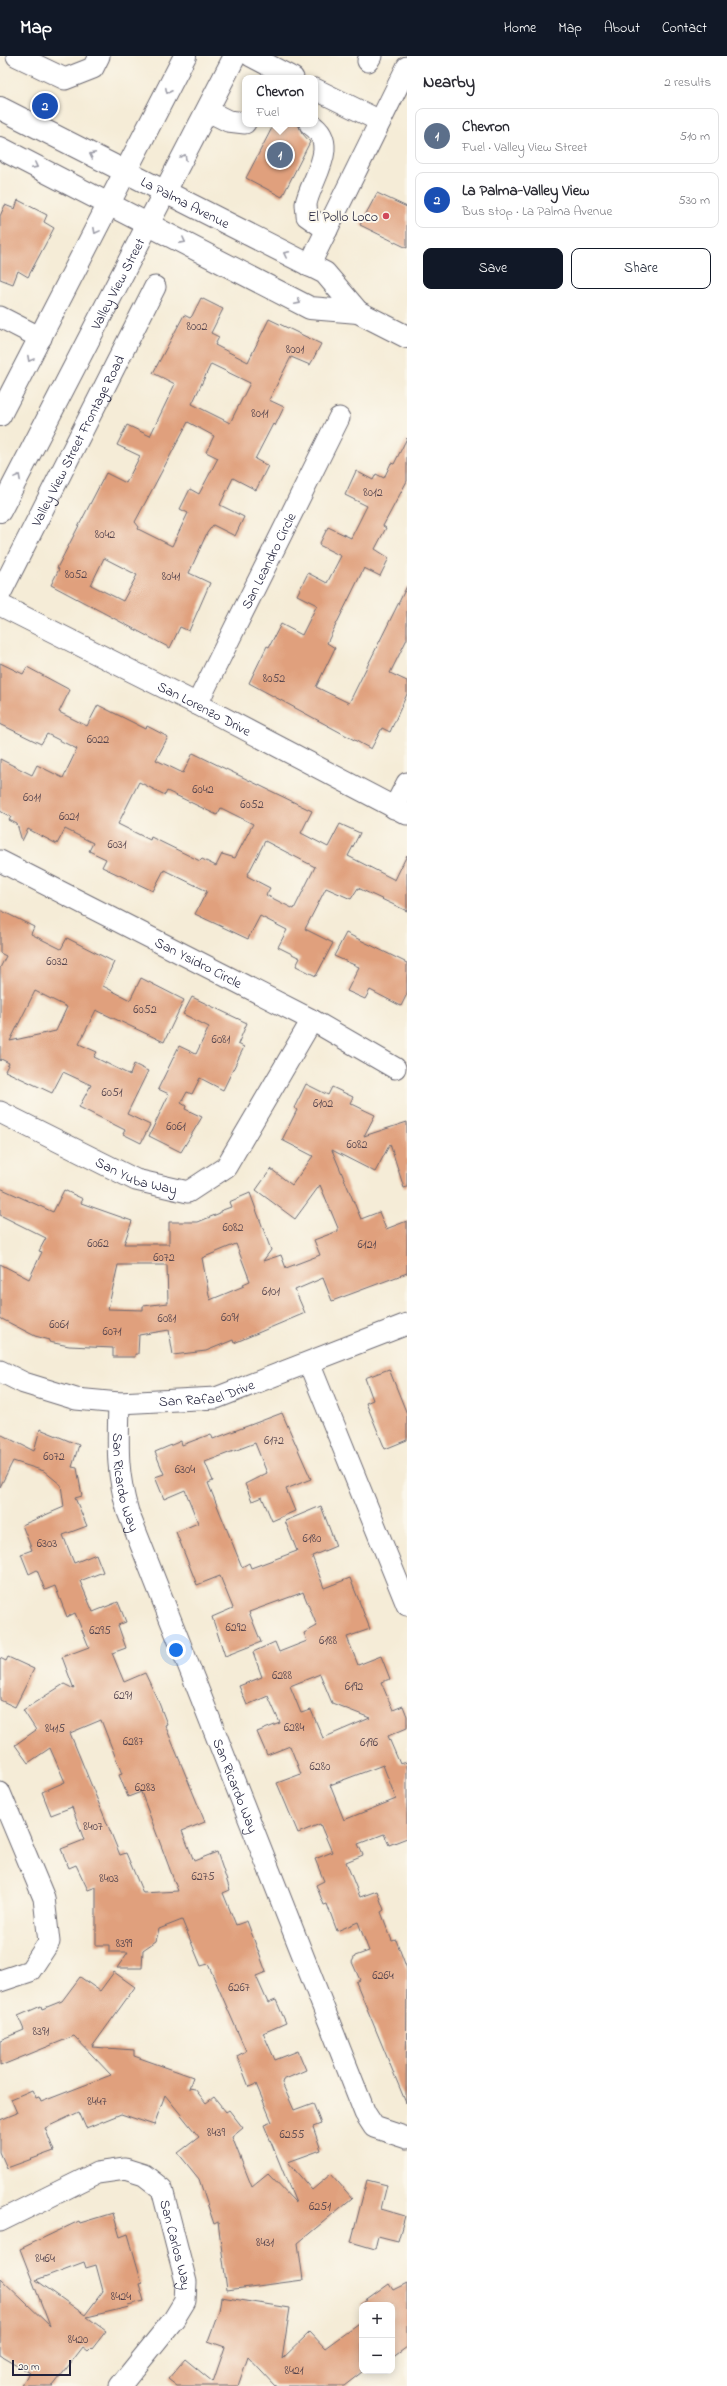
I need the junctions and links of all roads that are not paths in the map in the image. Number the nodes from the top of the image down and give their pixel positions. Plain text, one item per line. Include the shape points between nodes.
1 (18, 56) edge
2 (99, 56) edge
3 (185, 56) edge
4 (235, 56) edge
5 (251, 56) edge
6 (407, 67) edge
7 (284, 75) edge
8 (318, 90) edge
9 (0, 108) edge
10 (208, 111) junction
11 (380, 121) junction
12 (242, 123) edge
13 (314, 127) edge
14 (0, 148) edge
15 (127, 172) junction
16 (165, 192) junction
17 (110, 204) junction
18 (148, 224) junction
19 (326, 230) junction
20 (309, 266) junction
21 (155, 288) dead end
22 (358, 312) junction
23 (0, 317) edge
24 (407, 337) edge
25 (41, 338) junction
26 (0, 415) edge
27 (339, 418) dead end
28 (0, 511) edge
29 (0, 594) edge
30 (0, 605) edge
31 (198, 704) junction
32 (407, 783) edge
33 (401, 811) edge
34 (0, 861) edge
35 (312, 1020) junction
36 (395, 1068) dead end
37 (0, 1112) edge
38 (407, 1324) edge
39 (309, 1364) junction
40 (0, 1371) edge
41 (119, 1403) junction
42 (407, 1605) edge
43 (0, 1792) edge
44 (0, 1982) edge
45 (407, 2138) edge
46 (0, 2221) edge
47 (120, 2386) edge

1 - 2 street via 65,79 93,68
3 -> 15 main road
4 - 10 main road, Valley View Street
5 - 7 street
6 - 11 street
8 - 11 street
15 -> 9 main road, La Palma Avenue
10 - 12 street via 228,121
16 -> 10 main road, Valley View Street
11 - 19 street
13 - 19 street via 324,154 306,203 307,216
14 -> 17 main road, La Palma Avenue
15 - 16 main road, La Palma Avenue
15 - 17 main road
16 - 18 main road, Valley View Street
20 -> 16 main road, La Palma Avenue
17 - 18 main road, La Palma Avenue
17 -> 25 main road
18 -> 22 main road, La Palma Avenue via 310,308
28 -> 18 main road, Valley View Street
19 - 20 street
20 - 22 main road, La Palma Avenue via 325,274
21 - 29 street, Valley View Street Frontage Road
22 - 24 main road, La Palma Avenue
23 - 25 street
25 -> 26 main road
27 - 31 street, San Leandro Circle
30 - 31 street, San Lorenzo Drive
31 - 33 street, San Lorenzo Drive
32 - 33 street
34 - 35 street, San Ysidro Circle
35 - 36 street, San Ysidro Circle
35 - 37 street, San Yuba Way via 226,1167 188,1192 136,1180
38 - 39 street, San Rafael Drive
39 - 41 street, San Rafael Drive via 216,1398
39 - 42 street
40 - 41 street, San Rafael Drive via 24,1383 76,1399
41 - 45 street, San Ricardo Way via 120,1484 134,1527 365,2113 374,2127
43 - 44 street via 44,1898 49,1942 30,1971
46 - 47 street, San Carlos Way via 97,2174 125,2170 144,2175 162,2189 186,2282 185,2301 174,2319

